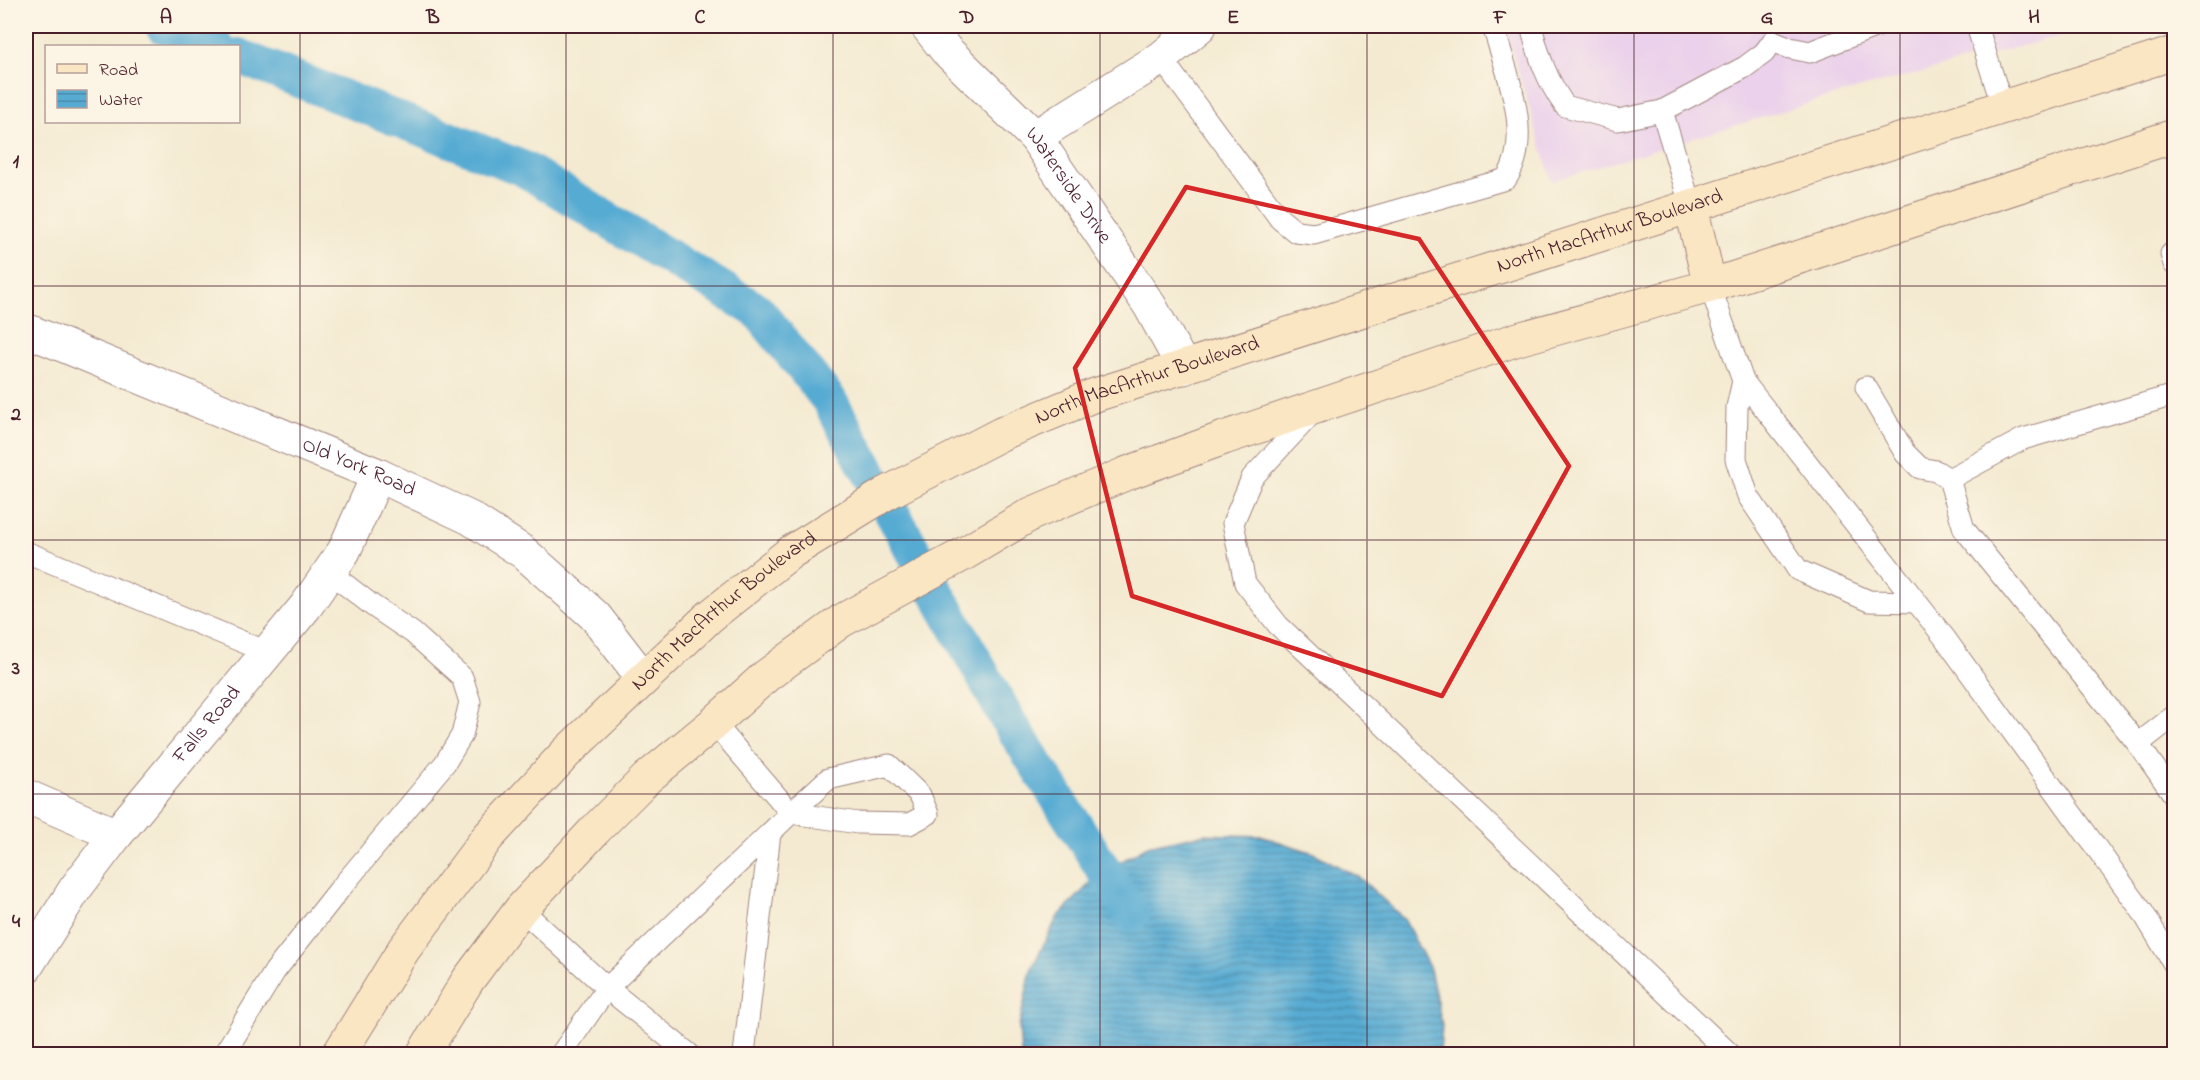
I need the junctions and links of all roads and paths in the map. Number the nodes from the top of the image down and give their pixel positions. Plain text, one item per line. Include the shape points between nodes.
1 (927, 26) edge
2 (1200, 26) edge
3 (1493, 26) edge
4 (1531, 26) edge
5 (1877, 26) edge
6 (1977, 26) edge
7 (1771, 33) edge
8 (2175, 53) edge
9 (1161, 58) junction
10 (2003, 108) junction
11 (1662, 111) junction
12 (2175, 136) edge
13 (1035, 137) junction
14 (1691, 207) junction
15 (1710, 286) junction
16 (26, 330) edge
17 (1184, 368) junction
18 (1743, 381) junction
19 (1866, 387) dead end
20 (2175, 395) edge
21 (1318, 406) junction
22 (378, 475) junction
23 (1949, 479) junction
24 (26, 552) edge
25 (329, 572) junction
26 (1916, 602) junction
27 (267, 652) junction
28 (643, 678) junction
29 (2175, 716) edge
30 (714, 723) junction
31 (2138, 744) junction
32 (2175, 795) edge
33 (26, 796) edge
34 (792, 813) junction
35 (770, 833) junction
36 (116, 834) junction
37 (520, 909) junction
38 (2175, 964) edge
39 (26, 967) edge
40 (607, 988) junction
41 (361, 1017) junction
42 (224, 1054) edge
43 (330, 1054) edge
44 (339, 1054) edge
45 (423, 1054) edge
46 (561, 1054) edge
47 (689, 1054) edge
48 (744, 1054) edge
49 (1730, 1054) edge

1 - 13 street, Waterside Drive via 946,50
2 - 9 street
3 - 9 lane via 1517,109 1517,155 1506,179 1314,234 1296,232 1280,219
4 - 11 lane via 1541,65 1565,106 1618,120
5 - 7 lane via 1810,52 1790,48
6 - 10 lane
7 - 11 lane via 1764,53
8 - 10 main road, North MacArthur Boulevard
9 - 13 street
10 - 14 main road, North MacArthur Boulevard
11 - 14 lane
12 - 15 main road
13 - 17 street, Waterside Drive via 1150,306
14 - 15 main road
14 - 17 main road, North MacArthur Boulevard
15 - 18 lane
15 - 21 main road via 1518,339
16 - 22 street, Old York Road
17 - 28 main road, North MacArthur Boulevard via 1092,396 1001,434 885,494 791,552 709,617
18 - 26 lane
18 - 26 lane via 1737,407 1736,459 1748,496 1798,570 1869,601
19 - 23 lane via 1905,453 1920,468
20 - 23 lane via 2023,439
21 - 30 main road via 1125,474 1030,513 841,621 766,676
21 - 49 lane via 1252,478 1233,523 1245,583 1278,625
22 - 25 street, Falls Road via 344,551
22 - 28 street, Old York Road via 470,518 523,552 595,616
23 - 31 lane via 1964,529
24 - 27 lane
25 - 27 street, Falls Road
25 - 42 lane via 446,662 462,677 470,702 462,735 445,763 275,971
26 - 38 lane via 2142,911
27 - 36 street, Falls Road
28 - 41 main road, North MacArthur Boulevard via 488,837 404,949
29 - 31 lane
30 - 34 lane
30 - 37 main road via 647,778
31 - 32 lane
33 - 36 street
34 - 34 lane via 828,779 889,765 920,795 928,814 909,824 858,823
34 - 35 lane
35 - 40 lane
35 - 48 lane
36 - 39 street, Falls Road via 75,889
37 - 40 lane
37 - 45 main road via 468,980
40 - 46 lane
40 - 47 lane
41 - 43 main road
41 - 44 main road, North MacArthur Boulevard

